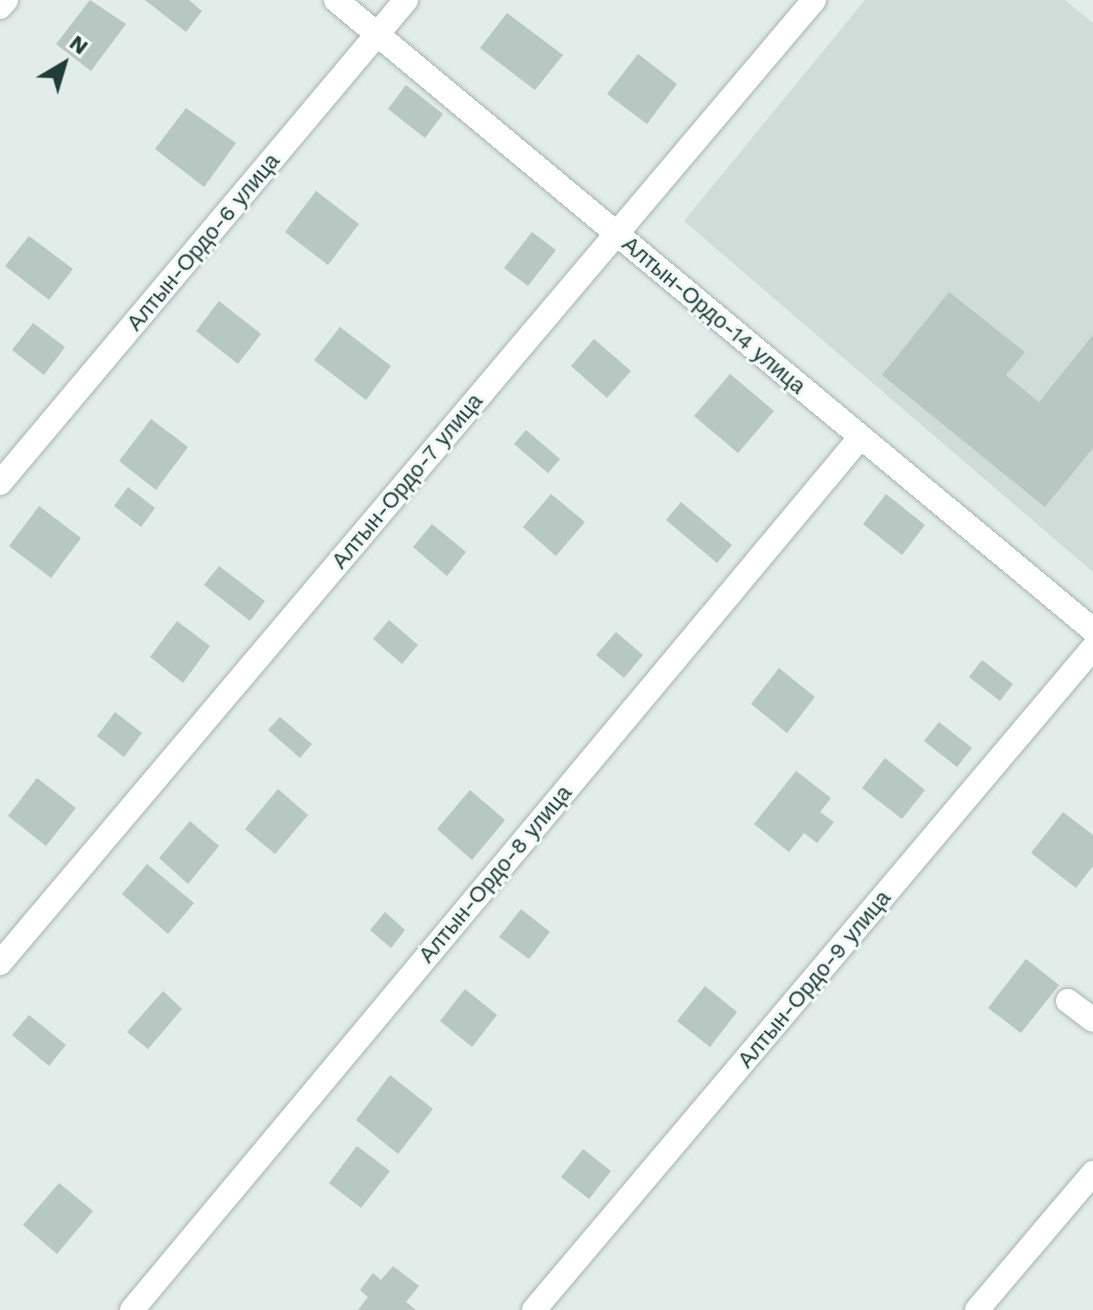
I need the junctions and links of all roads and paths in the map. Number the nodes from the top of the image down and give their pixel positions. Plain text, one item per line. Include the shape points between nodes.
1 (6, 0) edge
2 (336, 0) edge
3 (406, 0) edge
4 (814, 0) edge
5 (0, 7) edge
6 (377, 34) junction
7 (617, 232) junction
8 (859, 439) junction
9 (0, 483) edge
10 (1093, 630) edge
11 (1093, 648) edge
12 (0, 963) edge
13 (1068, 1001) dead end
14 (1093, 1020) edge
15 (1093, 1173) edge
16 (132, 1310) edge
17 (534, 1310) edge
18 (977, 1310) edge

1 - 5 street
2 - 6 street, Алтын-Ордо-14 улица
3 - 6 street, Алтын-Ордо-6 улица
4 - 7 street, Алтын-Ордо-7 улица
6 - 7 street, Алтын-Ордо-14 улица
6 - 9 street, Алтын-Ордо-6 улица
7 - 8 street, Алтын-Ордо-14 улица
7 - 12 street, Алтын-Ордо-7 улица
8 - 10 street, Алтын-Ордо-14 улица
8 - 16 street, Алтын-Ордо-8 улица
11 - 17 street, Алтын-Ордо-9 улица
13 - 14 street
15 - 18 street

